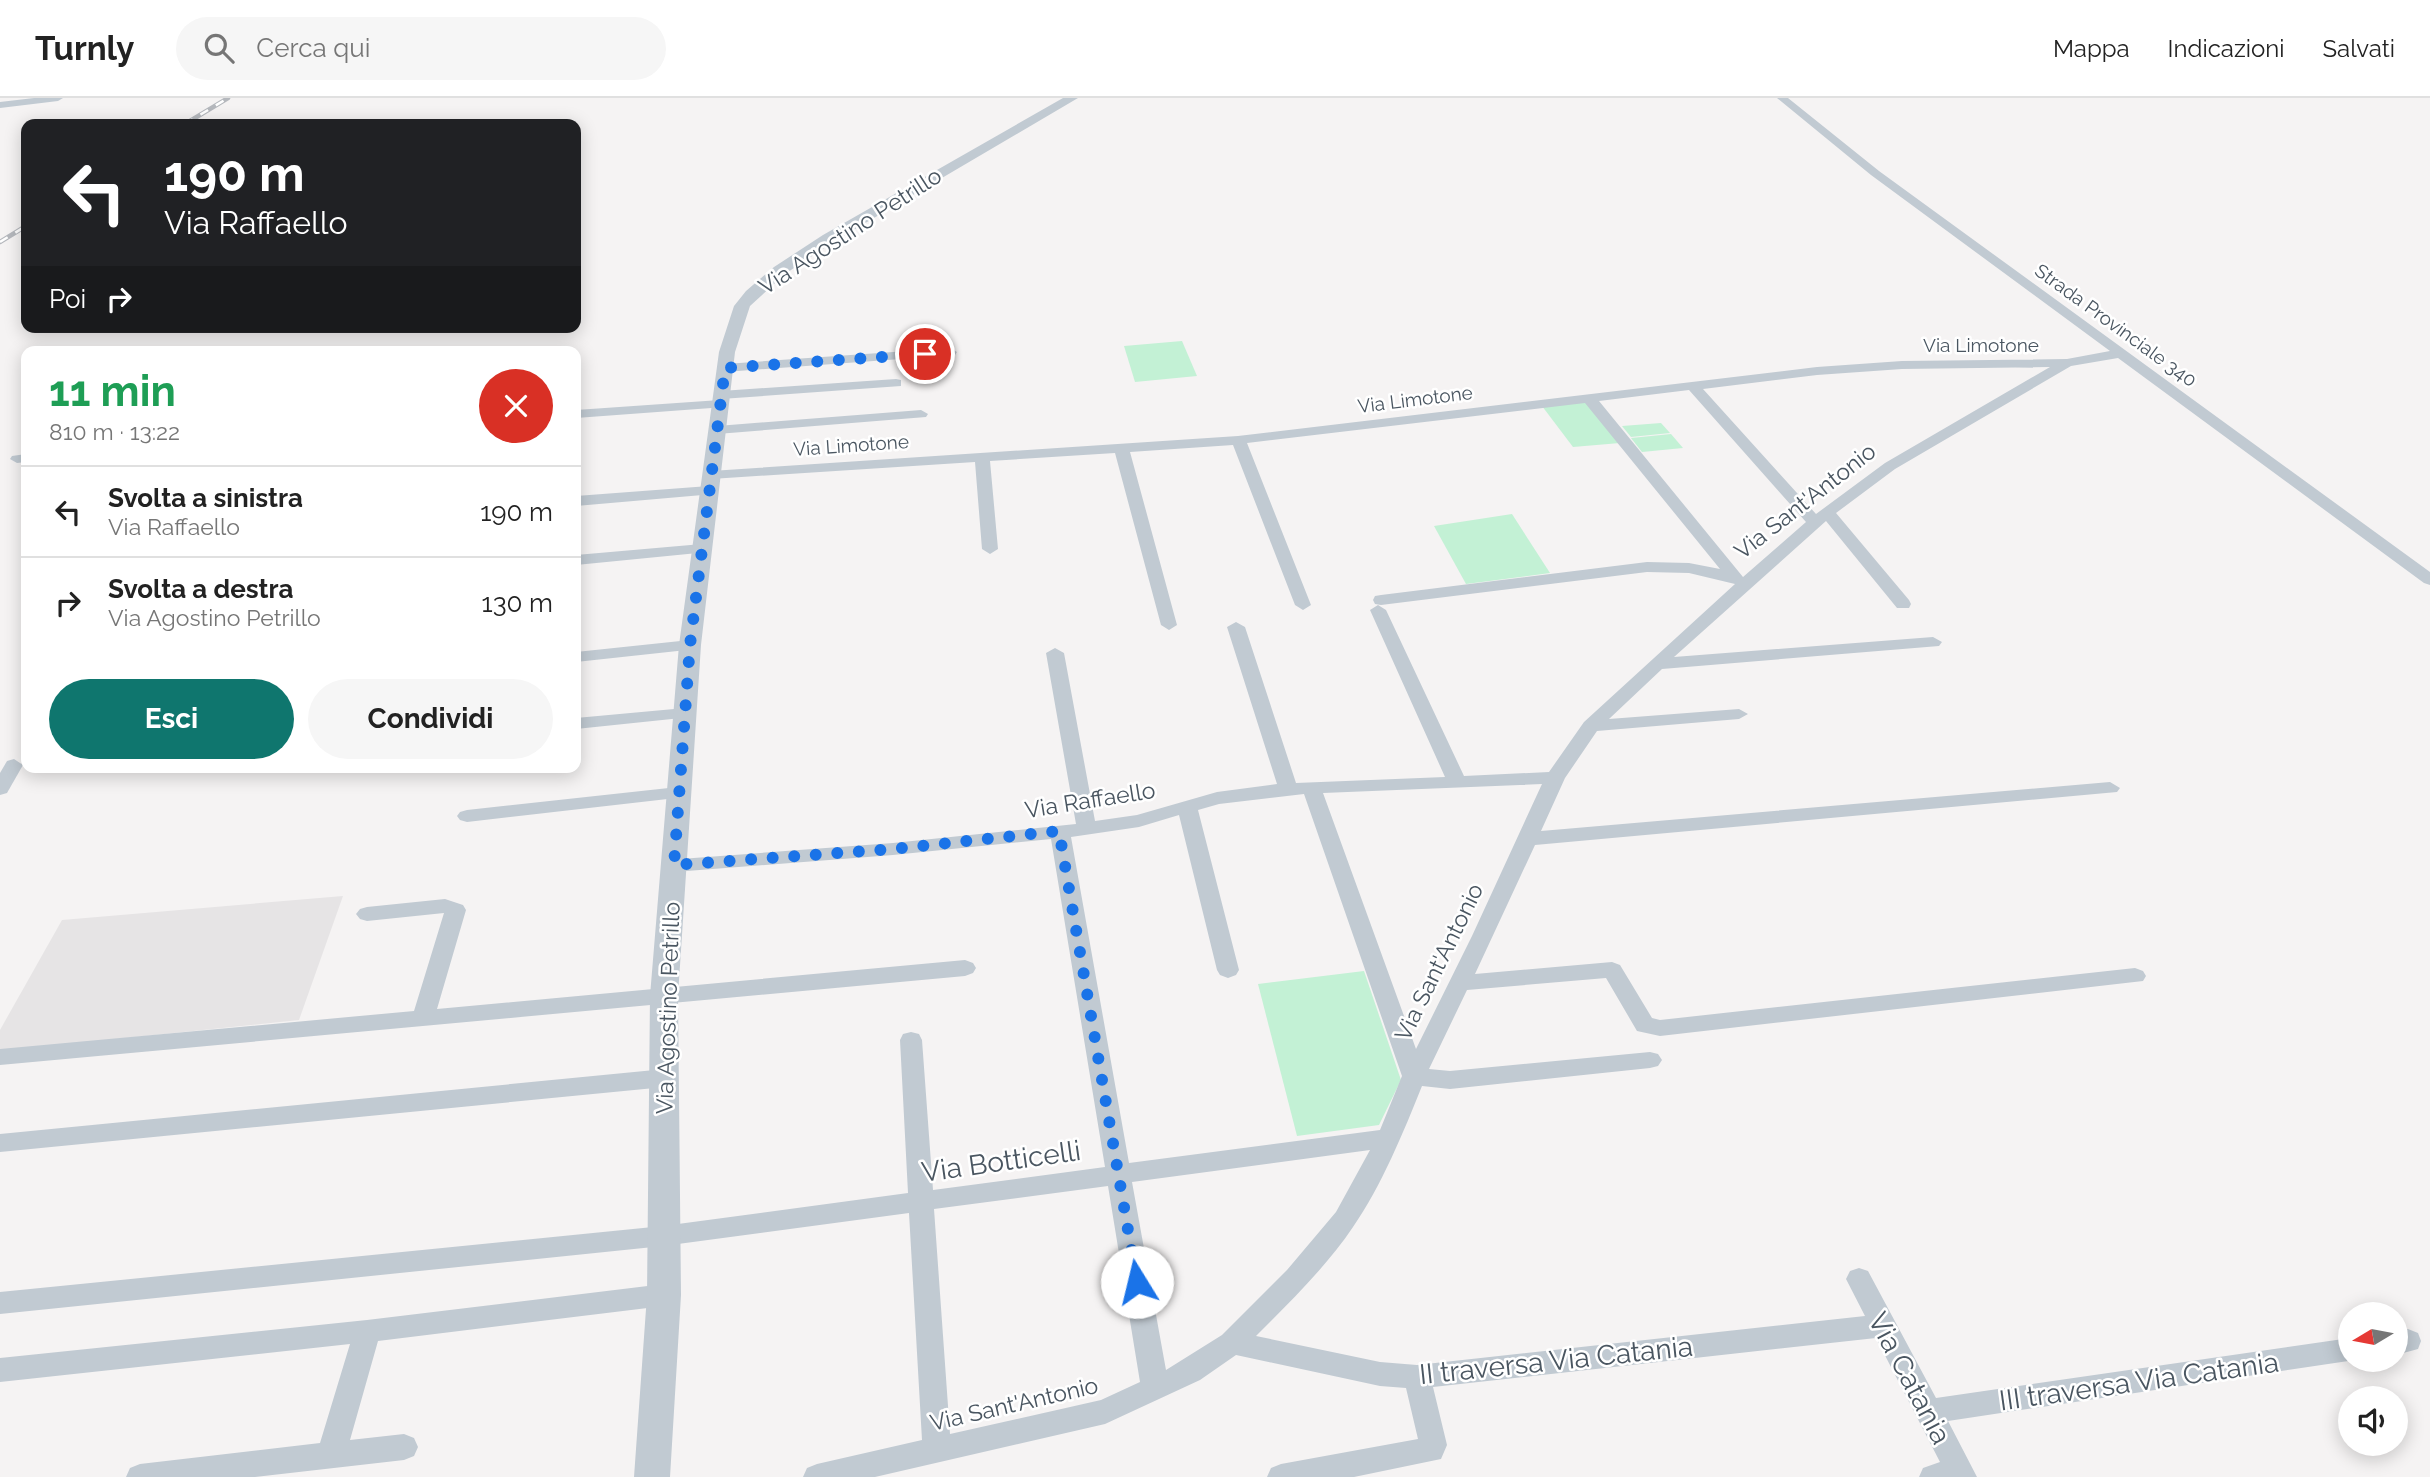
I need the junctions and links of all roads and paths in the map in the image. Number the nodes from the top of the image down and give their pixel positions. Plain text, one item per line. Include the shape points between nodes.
1 (58, 98) edge
2 (1072, 98) edge
3 (1782, 98) edge
4 (0, 105) edge
5 (950, 352) dead end
6 (2122, 354) junction
7 (2067, 363) junction
8 (725, 368) junction
9 (896, 383) dead end
10 (1691, 384) junction
11 (1588, 397) junction
12 (721, 400) junction
13 (581, 414) edge
14 (921, 414) dead end
15 (717, 430) junction
16 (1238, 440) junction
17 (1121, 447) junction
18 (982, 455) junction
19 (710, 483) junction
20 (581, 500) edge
21 (1821, 517) junction
22 (702, 549) junction
23 (990, 549) dead end
24 (581, 560) edge
25 (2430, 580) edge
26 (1738, 581) junction
27 (1903, 604) dead end
28 (1303, 605) dead end
29 (1169, 625) dead end
30 (1236, 628) dead end
31 (1934, 642) dead end
32 (690, 645) junction
33 (1055, 653) dead end
34 (581, 656) edge
35 (1657, 664) junction
36 (685, 713) junction
37 (1739, 714) dead end
38 (581, 723) edge
39 (1591, 726) junction
40 (14, 765) edge
41 (1555, 778) junction
42 (1457, 780) junction
43 (1311, 787) junction
44 (2110, 788) dead end
45 (0, 789) edge
46 (1288, 789) junction
47 (678, 793) junction
48 (1187, 807) junction
49 (467, 816) dead end
50 (1087, 829) junction
51 (1059, 831) junction
52 (1526, 839) junction
53 (674, 865) junction
54 (367, 914) dead end
55 (965, 968) dead end
56 (1228, 970) dead end
57 (2136, 976) dead end
58 (1458, 983) junction
59 (664, 996) junction
60 (424, 1016) junction
61 (911, 1040) dead end
62 (0, 1057) edge
63 (1650, 1060) dead end
64 (1414, 1076) junction
65 (665, 1078) junction
66 (1389, 1138) junction
67 (0, 1143) edge
68 (1119, 1176) junction
69 (920, 1202) junction
70 (663, 1236) junction
71 (1859, 1279) dead end
72 (664, 1295) junction
73 (0, 1303) edge
74 (1882, 1326) junction
75 (367, 1331) junction
76 (1232, 1343) junction
77 (2338, 1352) edge
78 (0, 1370) edge
79 (1417, 1377) junction
80 (1155, 1388) junction
81 (1928, 1412) junction
82 (404, 1447) dead end
83 (937, 1449) junction
84 (331, 1455) junction
85 (896, 1468) edge
86 (1952, 1475) edge
87 (140, 1477) edge
88 (652, 1477) edge
89 (817, 1477) edge
90 (1281, 1477) edge

1 - 4 street
2 - 8 street, Via Agostino Petrillo via 844,229 762,285 739,310
3 - 6 street, Strada Provinciale 340 via 1875,173
5 - 8 street
6 - 7 street, Via Limotone
6 - 25 street, Strada Provinciale 340
7 - 10 street, Via Limotone via 1902,365
7 - 21 street, Via Sant'Antonio via 1890,466
8 - 12 street, Via Agostino Petrillo
9 - 12 street
10 - 11 street, Via Limotone
10 - 21 street
11 - 16 street, Via Limotone
11 - 26 street
12 - 13 street
12 - 15 street, Via Agostino Petrillo
14 - 15 street
15 - 19 street, Via Agostino Petrillo
16 - 17 street, Via Limotone
16 - 28 street
17 - 18 street, Via Limotone
17 - 29 street
18 - 19 street, Via Limotone
18 - 23 street
19 - 20 street
19 - 22 street, Via Agostino Petrillo
21 - 26 street, Via Sant'Antonio
21 - 27 street
22 - 24 street
22 - 32 street, Via Agostino Petrillo
26 - 35 street, Via Sant'Antonio
26 - 42 street via 1689,568 1647,567 1380,605
30 - 46 street
31 - 35 street
32 - 34 street
32 - 36 street, Via Agostino Petrillo
33 - 50 street
35 - 39 street, Via Sant'Antonio
36 - 38 street
36 - 47 street, Via Agostino Petrillo
37 - 39 street
39 - 41 street, Via Sant'Antonio
40 - 45 street
41 - 42 street, Via Raffaello
41 - 52 street, Via Sant'Antonio
42 - 43 street, Via Raffaello
43 - 46 street, Via Raffaello
43 - 64 street
44 - 52 street
46 - 48 street, Via Raffaello via 1217,798
47 - 49 street
47 - 53 street, Via Agostino Petrillo
48 - 50 street, Via Raffaello
48 - 56 street
50 - 51 street, Via Raffaello
51 - 53 street, Via Raffaello
51 - 68 street
52 - 58 street, Via Sant'Antonio
53 - 59 street, Via Agostino Petrillo
54 - 60 street via 446,906 456,910
55 - 59 street
57 - 58 street via 1660,1028 1645,1025 1612,970
58 - 64 street, Via Sant'Antonio
59 - 60 street
59 - 65 street, Via Agostino Petrillo
60 - 62 street
61 - 69 street
63 - 64 street via 1450,1080
64 - 66 street, Via Sant'Antonio
65 - 67 street
65 - 70 street, Via Agostino Petrillo
66 - 68 street, Via Botticelli
66 - 76 street, Via Sant'Antonio via 1345,1219 1296,1278
68 - 69 street, Via Botticelli
68 - 80 street
69 - 70 street, Via Botticelli
69 - 83 street
70 - 72 street, Via Agostino Petrillo
70 - 73 street, Via Botticelli
71 - 74 street, Via Catania
72 - 75 street
72 - 88 street, Via Agostino Petrillo
74 - 79 street, II traversa Via Catania
74 - 81 street, Via Catania
75 - 78 street
75 - 84 street
76 - 79 street, II traversa Via Catania via 1380,1374
76 - 80 street, Via Sant'Antonio via 1190,1372
77 - 81 street, III traversa Via Catania
79 - 90 street via 1431,1450
80 - 83 street, Via Sant'Antonio via 1105,1412
81 - 86 street, Via Catania
82 - 84 street
83 - 85 street, Via Sant'Antonio
84 - 87 street
85 - 89 street, Via Sant'Antonio

